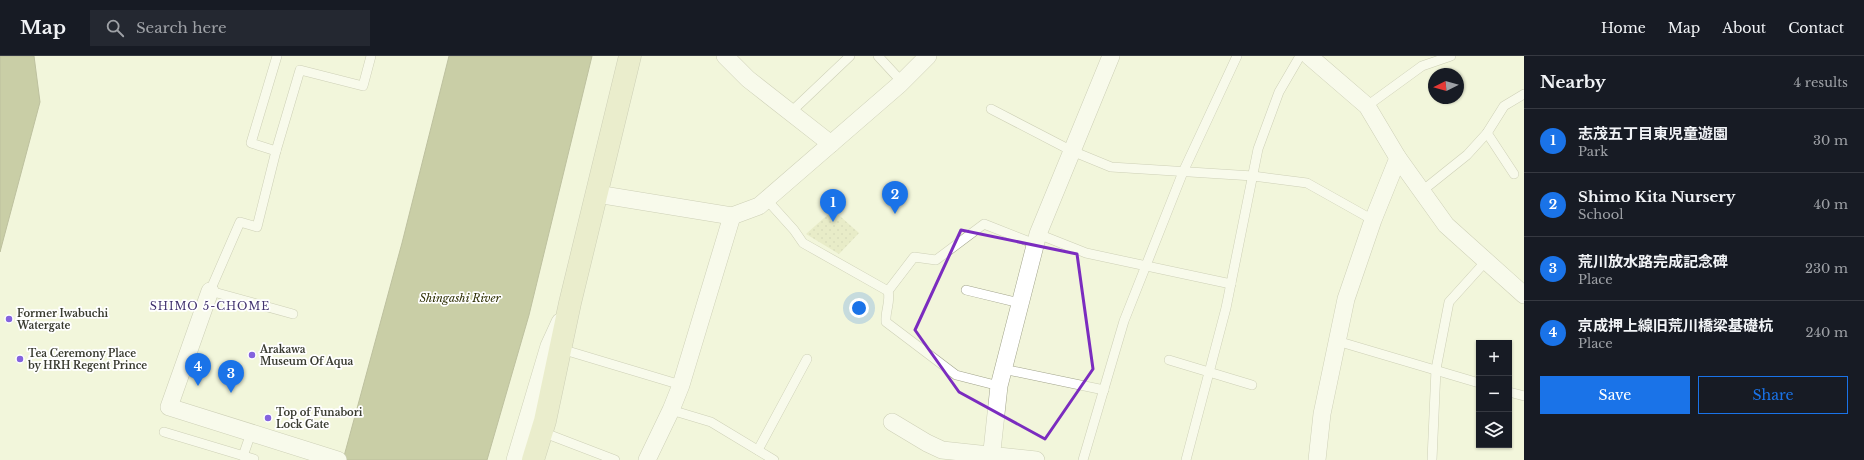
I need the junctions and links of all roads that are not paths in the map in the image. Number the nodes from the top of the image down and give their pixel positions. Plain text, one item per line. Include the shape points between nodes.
1 (277, 56) edge
2 (371, 56) edge
3 (630, 56) edge
4 (725, 56) edge
5 (850, 56) edge
6 (878, 56) edge
7 (928, 56) edge
8 (1111, 56) edge
9 (1237, 56) edge
10 (1300, 56) edge
11 (1309, 56) edge
12 (1452, 56) edge
13 (902, 82) junction
14 (1524, 94) edge
15 (1367, 106) junction
16 (991, 109) dead end
17 (791, 112) junction
18 (1487, 133) junction
19 (831, 144) junction
20 (276, 151) junction
21 (1072, 151) junction
22 (1398, 158) junction
23 (1183, 172) junction
24 (1514, 174) dead end
25 (1253, 176) junction
26 (1422, 191) junction
27 (597, 194) junction
28 (767, 200) junction
29 (732, 216) junction
30 (1373, 220) junction
31 (1036, 239) junction
32 (1486, 261) junction
33 (1146, 266) junction
34 (1231, 284) junction
35 (966, 290) dead end
36 (210, 291) junction
37 (888, 291) junction
38 (1524, 295) edge
39 (570, 303) junction
40 (1020, 303) junction
41 (293, 314) dead end
42 (1337, 340) junction
43 (561, 349) junction
44 (807, 359) dead end
45 (1168, 360) dead end
46 (1003, 369) junction
47 (1436, 369) junction
48 (1209, 372) junction
49 (1476, 382) edge
50 (681, 385) junction
51 (1252, 385) dead end
52 (999, 386) junction
53 (1104, 390) junction
54 (1512, 393) edge
55 (1524, 396) edge
56 (671, 410) junction
57 (892, 422) dead end
58 (164, 432) dead end
59 (251, 432) junction
60 (542, 432) junction
61 (758, 450) junction
62 (236, 456) edge
63 (991, 457) edge
64 (254, 459) dead end
65 (338, 460) edge
66 (515, 460) edge
67 (533, 460) edge
68 (615, 460) edge
69 (647, 460) edge
70 (774, 460) edge
71 (1036, 460) edge
72 (1083, 460) edge
73 (1186, 460) edge
74 (1317, 460) edge
75 (1432, 460) edge

1 - 20 lane via 251,143
2 - 20 lane via 363,86 300,70
3 - 27 street
4 - 17 street via 748,79
5 - 17 lane
6 - 13 lane
7 - 13 street
8 - 21 street
9 - 23 lane
10 - 25 lane via 1279,92 1258,149
11 - 15 street
12 - 15 lane via 1422,66
13 - 19 street
14 - 18 lane via 1504,106
15 - 22 street
16 - 21 lane
17 - 19 street
18 - 24 lane
18 - 26 lane via 1467,155
19 - 28 street
20 - 36 lane via 257,227 240,222
21 - 23 lane via 1111,167
21 - 31 street
22 - 26 street
22 - 30 street
23 - 25 lane
23 - 33 lane
25 - 30 lane via 1307,183
25 - 34 lane
26 - 32 street via 1446,225
27 - 29 street
27 - 39 street
28 - 29 street via 759,206
28 - 37 lane via 803,243
29 - 50 street
30 - 42 street via 1346,299
31 - 33 lane
31 - 37 lane via 984,224 936,260 914,258
31 - 40 street
32 - 38 street
32 - 47 lane via 1449,302
33 - 34 lane
33 - 53 lane via 1119,337
34 - 48 lane
35 - 40 lane
36 - 41 lane
36 - 59 street via 169,407
37 - 52 lane via 890,298 885,315 886,322 956,375
39 - 43 street
39 - 66 street via 548,346
40 - 46 street
42 - 47 lane
42 - 74 street via 1322,414
43 - 50 lane
43 - 60 street
44 - 61 lane
45 - 48 lane
46 - 52 street
46 - 53 lane
47 - 49 lane
47 - 75 lane
48 - 51 lane
48 - 73 lane
50 - 56 street
52 - 63 street
53 - 72 lane
54 - 55 lane
56 - 61 lane via 710,422
56 - 69 street
57 - 63 street via 942,450
58 - 62 lane
59 - 62 lane
59 - 65 street
60 - 67 street
60 - 68 lane
61 - 70 lane
62 - 64 lane
63 - 71 street

